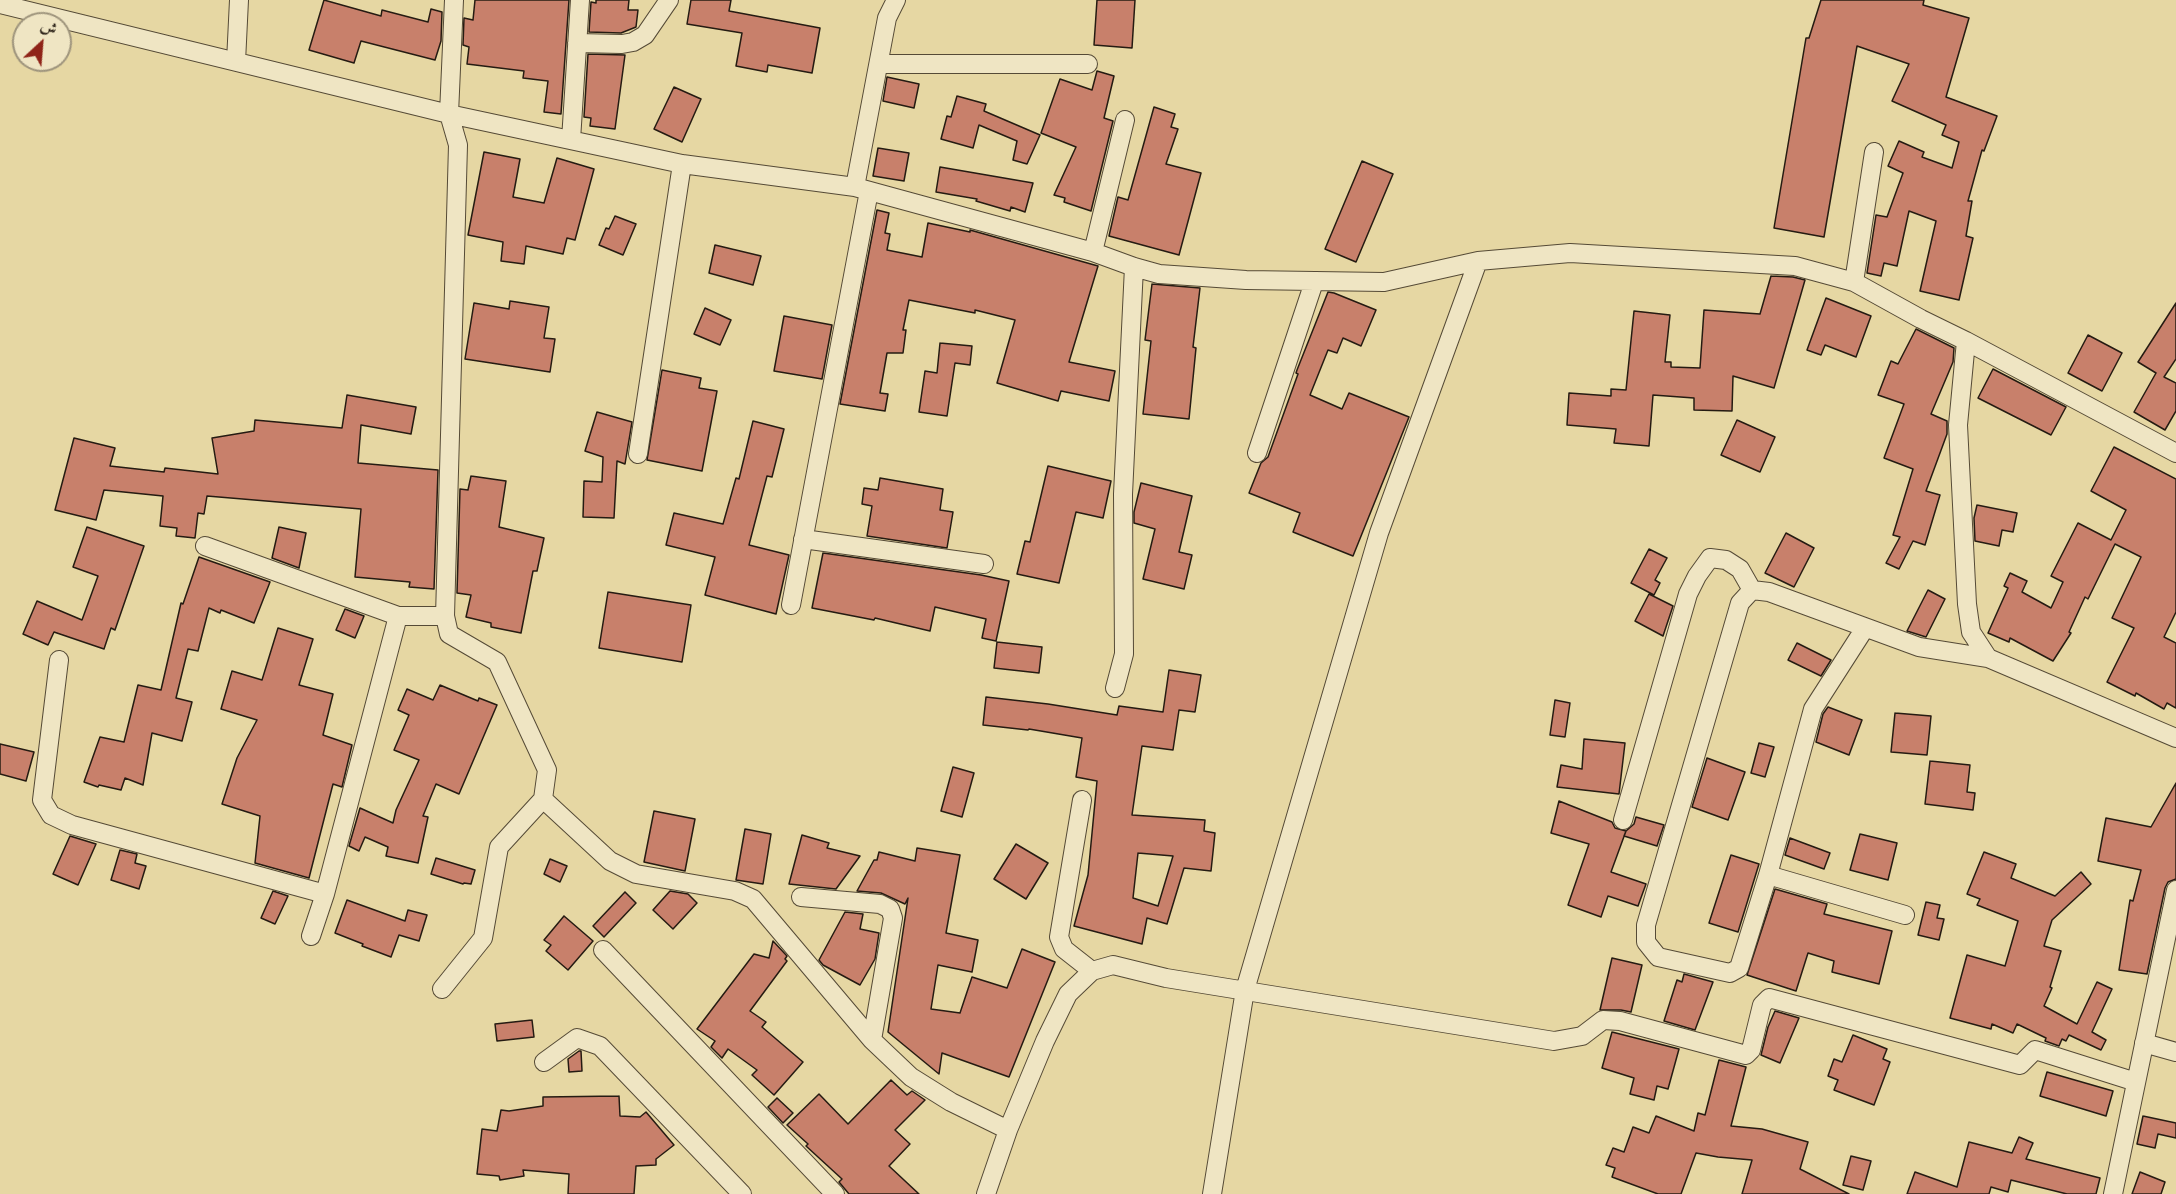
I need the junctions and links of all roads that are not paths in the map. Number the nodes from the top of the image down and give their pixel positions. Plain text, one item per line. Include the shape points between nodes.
1 (239, 0) edge
2 (454, 0) edge
3 (580, 0) edge
4 (669, 0) edge
5 (896, 0) edge
6 (0, 4) edge
7 (577, 43) junction
8 (236, 62) junction
9 (879, 64) junction
10 (1088, 64) dead end
11 (449, 114) junction
12 (1125, 120) dead end
13 (571, 140) junction
14 (1874, 152) dead end
15 (682, 164) junction
16 (862, 189) junction
17 (1093, 252) junction
18 (1478, 261) junction
19 (1134, 267) junction
20 (1314, 282) junction
21 (1854, 282) junction
22 (1966, 341) junction
23 (1257, 453) dead end
24 (2176, 453) edge
25 (638, 454) dead end
26 (803, 539) junction
27 (205, 546) dead end
28 (984, 564) dead end
29 (1752, 590) junction
30 (790, 604) dead end
31 (398, 616) junction
32 (445, 616) junction
33 (1865, 628) junction
34 (1988, 658) junction
35 (59, 660) dead end
36 (1115, 688) dead end
37 (2176, 738) edge
38 (543, 799) junction
39 (1082, 800) dead end
40 (1623, 820) dead end
41 (1768, 875) junction
42 (2176, 890) edge
43 (325, 894) junction
44 (801, 897) dead end
45 (1905, 915) dead end
46 (311, 936) dead end
47 (603, 950) dead end
48 (1092, 971) junction
49 (442, 989) dead end
50 (1245, 990) junction
51 (872, 1040) junction
52 (2144, 1043) junction
53 (2176, 1052) edge
54 (544, 1062) dead end
55 (2136, 1082) junction
56 (1008, 1130) junction
57 (742, 1194) edge
58 (835, 1194) edge
59 (986, 1194) edge
60 (1212, 1194) edge
61 (2113, 1194) edge

1 - 8 street
2 - 11 street
3 - 7 street
4 - 7 street via 645,35 633,42
5 - 9 street via 887,18
6 - 8 street
7 - 13 street
8 - 11 street
9 - 10 street
9 - 16 street
11 - 13 street
11 - 32 street via 458,145
12 - 17 street
13 - 15 street
14 - 21 street
15 - 16 street
15 - 25 street
16 - 17 street
16 - 26 street
17 - 19 street
18 - 20 street via 1384,282
18 - 21 street via 1570,253 1795,266
18 - 50 street via 1379,533
19 - 20 street via 1159,274
19 - 36 street via 1123,494 1124,654
20 - 23 street
21 - 22 street
22 - 24 street
22 - 34 street via 1958,424 1967,604 1971,632
26 - 28 street
26 - 30 street
27 - 31 street
29 - 33 street via 1769,592
29 - 40 street via 1740,569 1726,560 1710,558 1697,576 1688,594
29 - 41 street via 1740,603 1646,924 1646,942 1658,957 1730,973 1739,968
31 - 32 street
31 - 43 street
32 - 38 street via 449,634 497,662 547,770
33 - 34 street via 1919,647
33 - 41 street via 1813,709
34 - 37 street
35 - 43 street via 42,800 51,815 72,825
38 - 49 street via 499,848 483,938
38 - 51 street via 610,861 636,874 735,891 753,899
39 - 48 street via 1059,937 1064,949
41 - 45 street
42 - 52 street
43 - 46 street
44 - 51 street via 880,904 890,909 893,918
47 - 58 street
48 - 50 street via 1113,965
48 - 56 street via 1068,994
50 - 55 street via 1554,1041 1582,1036 1603,1020 1620,1022 1746,1055 1751,1050 1762,1005 1769,998 2020,1065 2035,1050
50 - 60 street
51 - 56 street via 911,1077
52 - 53 street
52 - 55 street
54 - 57 street via 577,1038 600,1046
55 - 61 street
56 - 59 street

